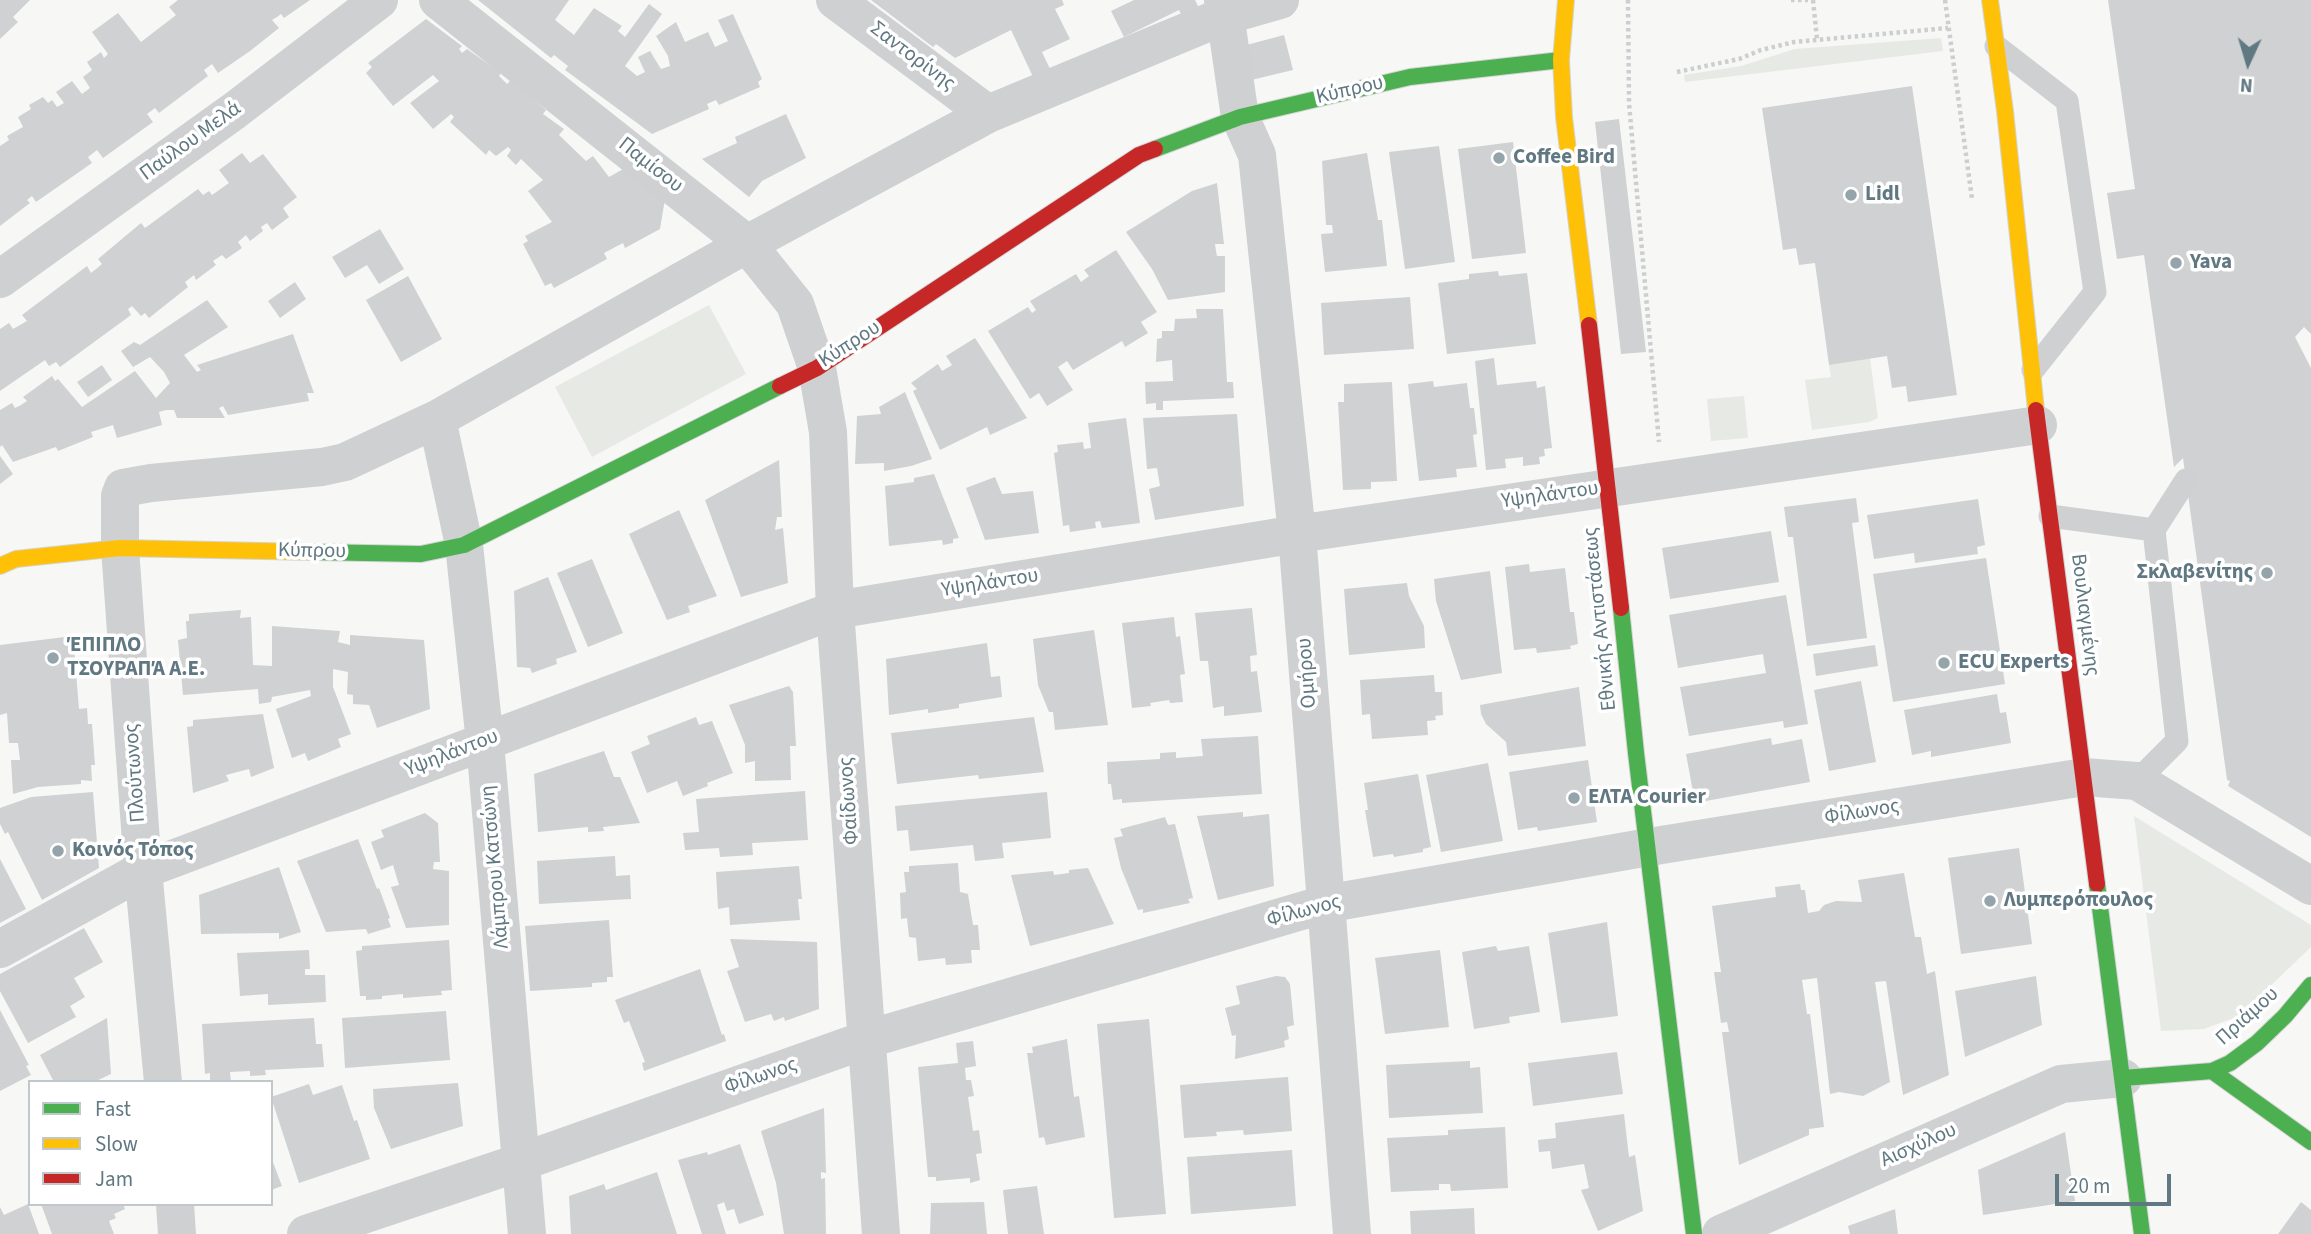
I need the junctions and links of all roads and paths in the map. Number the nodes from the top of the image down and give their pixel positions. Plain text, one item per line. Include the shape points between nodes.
1 (379, 0) edge
2 (438, 0) edge
3 (835, 0) edge
4 (1280, 0) edge
5 (1566, 0) edge
6 (1628, 0) edge
7 (1791, 0) edge
8 (1811, 0) edge
9 (1945, 0) edge
10 (1990, 0) edge
11 (1224, 8) edge
12 (1948, 28) junction
13 (1817, 39) junction
14 (1996, 46) junction
15 (1561, 60) junction
16 (1677, 72) dead end
17 (988, 114) junction
18 (1240, 117) junction
19 (1973, 204) dead end
20 (747, 244) junction
21 (0, 279) edge
22 (817, 368) junction
23 (2033, 370) junction
24 (437, 419) junction
25 (2038, 425) junction
26 (1663, 452) dead end
27 (2186, 480) dead end
28 (1609, 487) junction
29 (2050, 516) junction
30 (2154, 530) junction
31 (1297, 534) junction
32 (464, 545) junction
33 (120, 548) junction
34 (0, 566) edge
35 (835, 610) junction
36 (485, 742) junction
37 (2084, 777) junction
38 (2137, 780) junction
39 (1649, 847) junction
40 (143, 870) junction
41 (2311, 886) edge
42 (1325, 904) junction
43 (0, 949) edge
44 (2311, 985) edge
45 (868, 1039) junction
46 (2212, 1071) junction
47 (2123, 1078) junction
48 (163, 1080) edge
49 (2311, 1142) edge
50 (521, 1162) junction
51 (175, 1206) edge
52 (177, 1234) edge
53 (306, 1234) edge
54 (527, 1234) edge
55 (881, 1234) edge
56 (1352, 1234) edge
57 (1694, 1234) edge
58 (1721, 1234) edge
59 (2142, 1234) edge

1 - 21 street, Παύλου Μελά
2 - 20 street, Παμίσου
3 - 17 street, Σαντορίνης
4 - 11 street
5 - 15 main road, Εθνικής Αντιστάσεως
6 - 26 path via 1629,103
7 - 8 path
8 - 13 path
9 - 12 path
10 - 14 main road, Βουλιαγμένης
11 - 17 street
11 - 18 street, Ομήρου
12 - 13 path
12 - 19 path
13 - 16 path
14 - 23 main road, Βουλιαγμένης
14 - 23 lane via 2067,101 2095,292
15 - 18 main road, Κύπρου via 1410,77
15 - 28 main road, Εθνικής Αντιστάσεως
17 - 20 street
18 - 22 main road, Κύπρου via 1139,155
18 - 31 street, Ομήρου via 1258,155
20 - 22 street, Παμίσου via 795,304
20 - 24 street
22 - 32 main road, Κύπρου
22 - 35 street, Φαίδωνος via 828,432
23 - 25 main road, Βουλιαγμένης
24 - 32 street, Λάμπρου Κατσώνη
24 - 33 street via 345,463 123,488
25 - 28 street, Υψηλάντου
25 - 29 main road, Βουλιαγμένης
27 - 30 lane
28 - 31 street, Υψηλάντου
28 - 39 main road, Εθνικής Αντιστάσεως
29 - 30 lane
29 - 37 main road, Βουλιαγμένης
30 - 38 lane via 2176,741
31 - 35 street, Υψηλάντου
31 - 42 street, Ομήρου
32 - 33 main road, Κύπρου via 421,554
32 - 36 street, Λάμπρου Κατσώνη
33 - 34 main road, Κύπρου via 16,559
33 - 40 street, Πλούτωνος
35 - 36 street, Υψηλάντου
35 - 45 street, Φαίδωνος
36 - 40 street, Υψηλάντου
36 - 50 street, Λάμπρου Κατσώνη
37 - 38 street, Φίλωνος
37 - 39 street, Φίλωνος
37 - 47 main road, Βουλιαγμένης
38 - 41 street, Φίλωνος
39 - 42 street, Φίλωνος
39 - 57 main road, Εθνικής Αντιστάσεως
40 - 43 street, Υψηλάντου
40 - 48 street, Πλούτωνος
42 - 45 street, Φίλωνος
42 - 56 street, Ομήρου
44 - 46 main road, Πριάμου via 2256,1043
45 - 50 street, Φίλωνος
45 - 55 street, Φαίδωνος
46 - 47 main road, Πριάμου
46 - 49 main road
47 - 58 street, Αισχύλου via 2061,1084
47 - 59 main road, Βουλιαγμένης
50 - 53 street, Φίλωνος
50 - 54 street, Λάμπρου Κατσώνη
51 - 52 street

